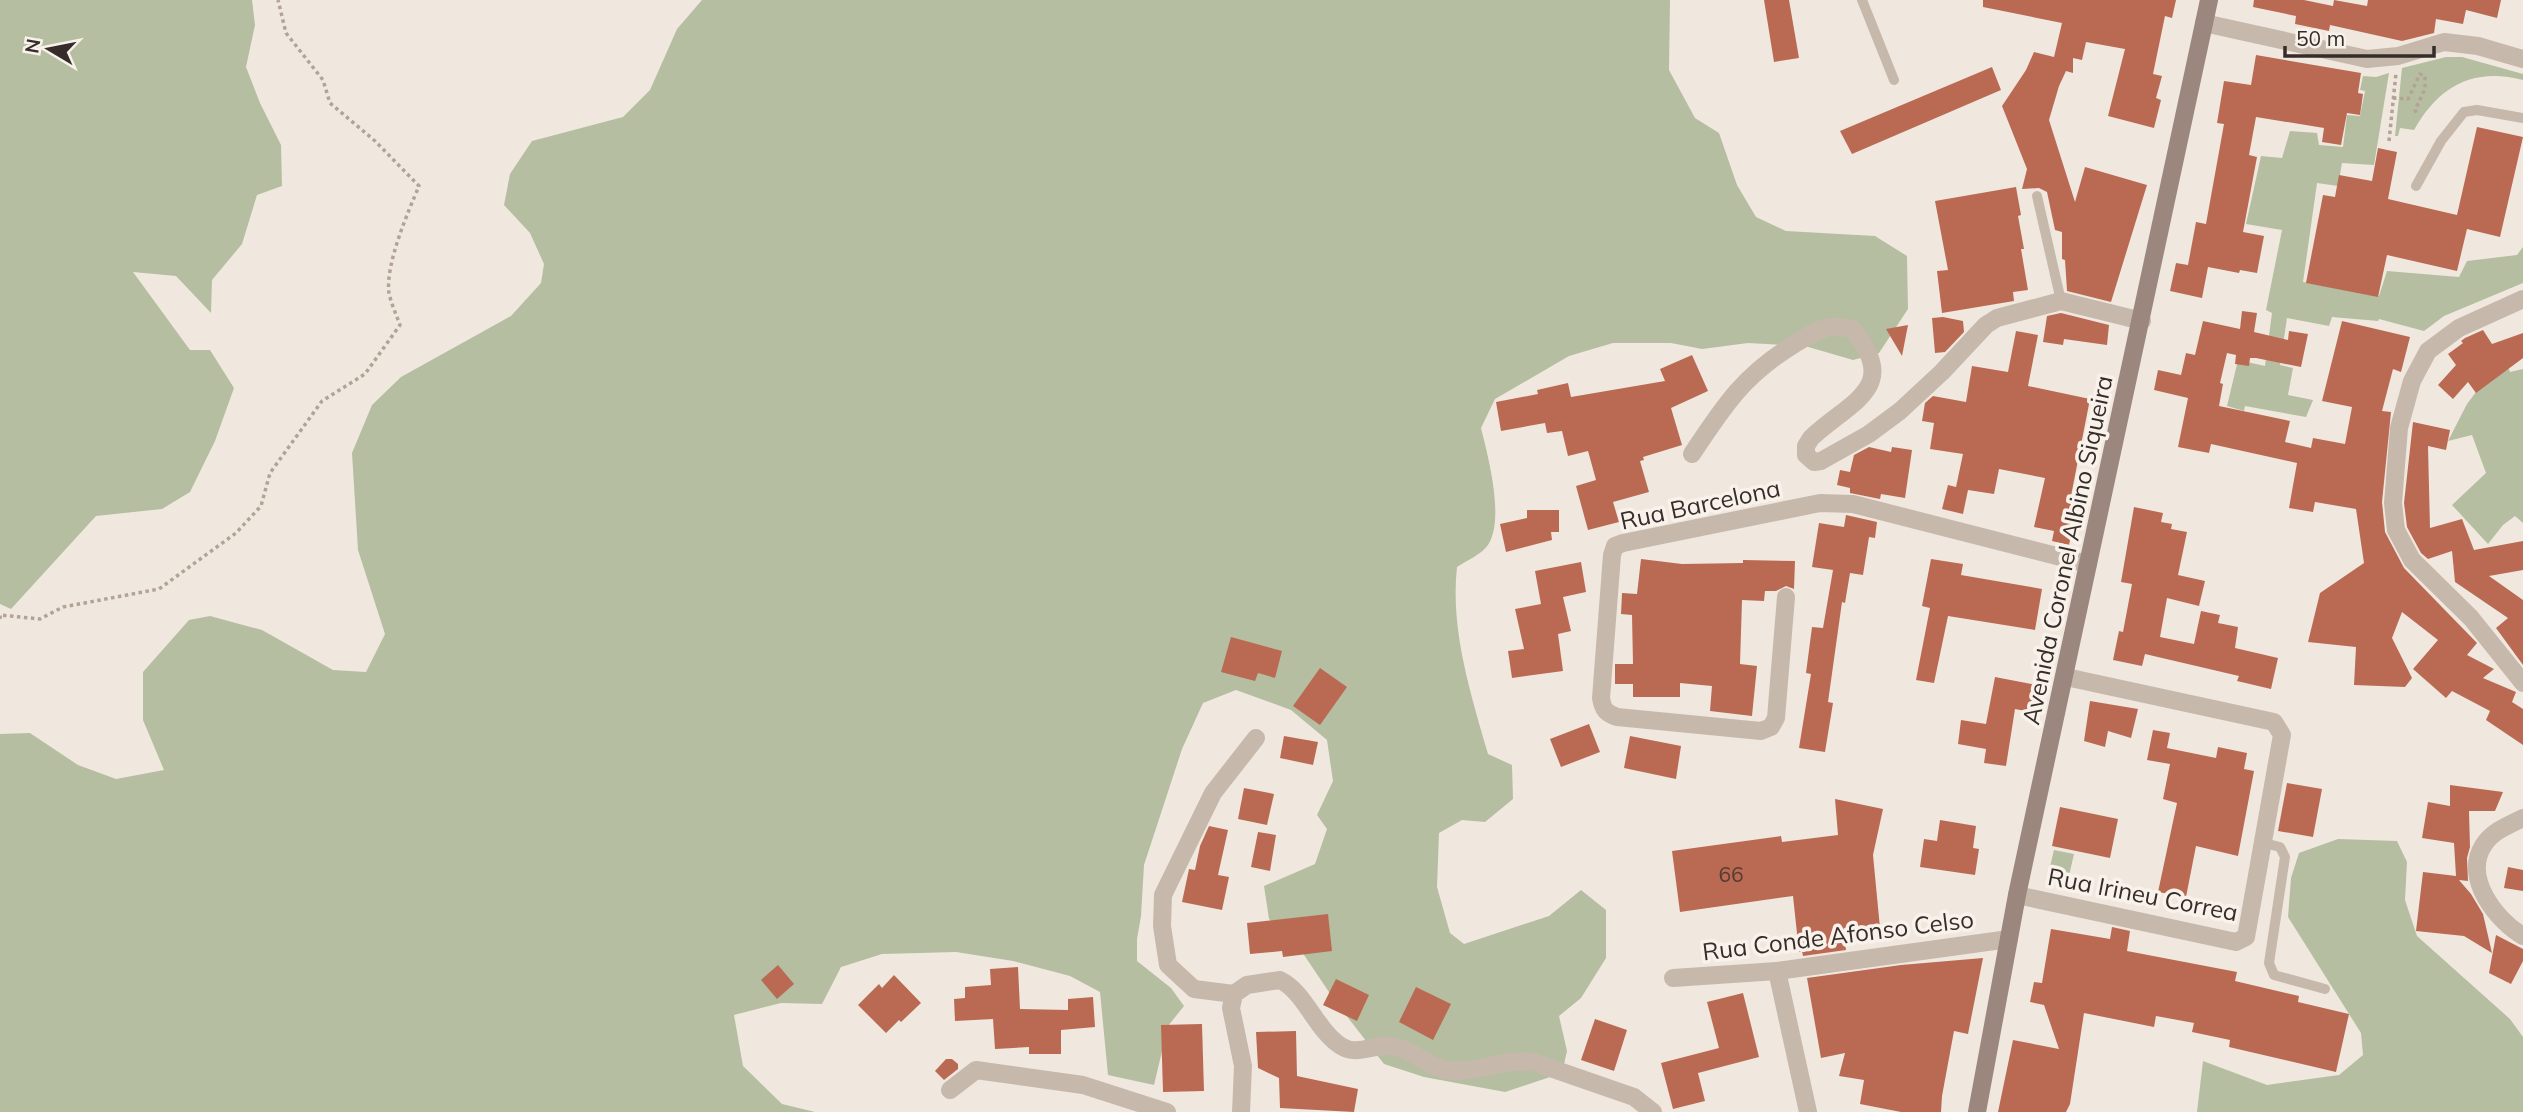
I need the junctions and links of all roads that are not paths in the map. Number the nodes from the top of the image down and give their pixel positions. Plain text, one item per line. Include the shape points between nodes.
1 (1862, 0) edge
2 (2209, 0) edge
3 (2204, 23) junction
4 (2523, 59) edge
5 (1894, 80) dead end
6 (2523, 118) edge
7 (2416, 186) dead end
8 (2037, 196) dead end
9 (2523, 299) edge
10 (2061, 301) junction
11 (2142, 321) junction
12 (1692, 454) dead end
13 (2088, 564) junction
14 (1786, 597) dead end
15 (2066, 677) junction
16 (2523, 683) edge
17 (1256, 738) dead end
18 (2523, 818) edge
19 (2264, 843) junction
20 (2017, 895) junction
21 (2523, 936) edge
22 (2008, 939) junction
23 (1777, 971) junction
24 (1673, 978) dead end
25 (2325, 989) dead end
26 (1234, 994) junction
27 (950, 1090) dead end
28 (1167, 1112) edge
29 (1241, 1112) edge
30 (1653, 1112) edge
31 (1808, 1112) edge
32 (1977, 1112) edge

1 - 5 lane
2 - 3 main road, Avenida Coronel Albino Siqueira
3 - 4 street via 2367,59 2398,56 2444,42
3 - 11 main road, Avenida Coronel Albino Siqueira
6 - 7 lane via 2464,112 2441,141
8 - 10 lane
9 - 16 street via 2459,328 2427,351 2412,381 2399,428 2393,503 2396,530 2412,560 2471,618
10 - 11 street
10 - 12 street via 1986,325 1900,411 1869,434 1814,462 1806,455 1811,438 1858,400 1874,376 1867,346 1853,329 1819,330 1751,375
11 - 13 main road, Avenida Coronel Albino Siqueira
13 - 14 street, Rua Barcelona via 1853,504 1820,503 1623,543 1615,546 1612,555 1602,708 1617,717 1761,732 1771,727 1776,718
13 - 15 main road, Avenida Coronel Albino Siqueira
15 - 19 street, Rua Irineu Correa via 2274,722 2281,734
15 - 20 main road, Avenida Coronel Albino Siqueira
17 - 26 street via 1213,793 1163,895 1168,965 1194,989
18 - 21 street via 2493,834 2482,847 2476,871 2491,908
19 - 20 street, Rua Irineu Correa via 2246,937 2236,942
19 - 25 lane via 2280,847 2285,857 2269,963 2274,975
20 - 22 main road, Avenida Coronel Albino Siqueira
22 - 23 street, Rua Conde Afonso Celso
22 - 32 main road, Avenida Coronel Albino Siqueira
23 - 24 street, Rua Conde Afonso Celso
23 - 31 street
26 - 29 street via 1231,1008 1243,1066
26 - 30 street via 1247,985 1280,980 1325,1034 1344,1048 1362,1051 1388,1046 1407,1051 1435,1068 1454,1071 1518,1060 1532,1062 1634,1097
27 - 28 street via 976,1070 1083,1085

